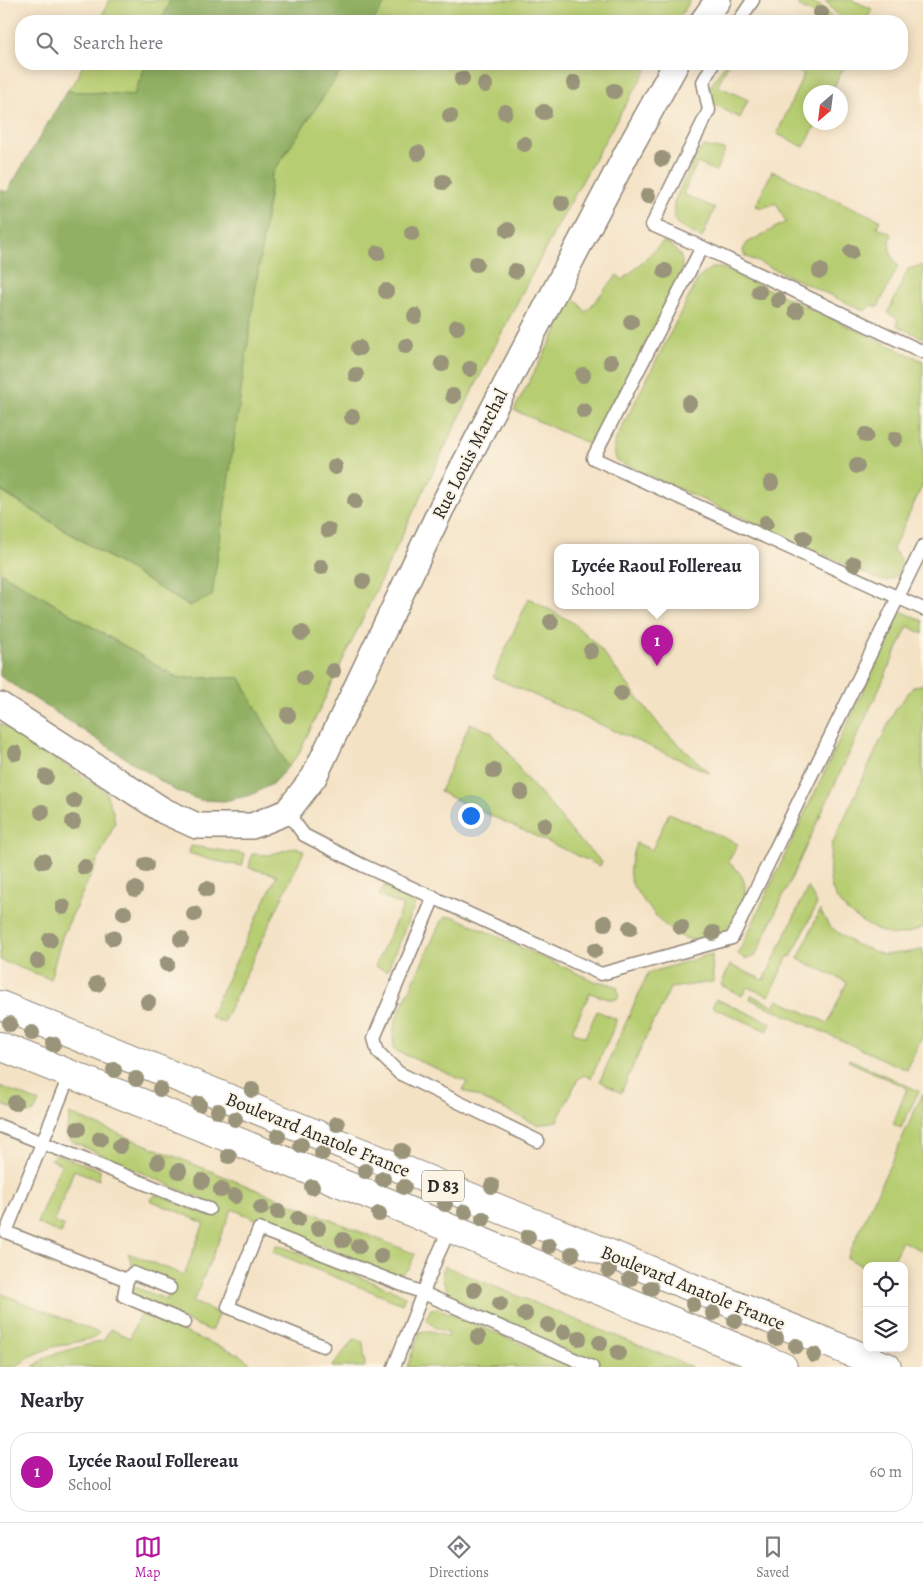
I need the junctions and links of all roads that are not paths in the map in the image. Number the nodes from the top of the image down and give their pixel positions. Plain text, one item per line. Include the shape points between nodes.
1 (718, 0) edge
2 (753, 0) edge
3 (707, 15) edge
4 (743, 15) edge
5 (673, 70) edge
6 (710, 70) edge
7 (702, 247) junction
8 (923, 352) edge
9 (923, 546) edge
10 (898, 598) junction
11 (923, 609) edge
12 (0, 705) edge
13 (287, 812) junction
14 (434, 897) junction
15 (0, 1005) edge
16 (0, 1046) edge
17 (70, 1074) junction
18 (0, 1126) edge
19 (538, 1141) dead end
20 (43, 1143) junction
21 (209, 1209) dead end
22 (450, 1228) junction
23 (127, 1280) junction
24 (170, 1288) dead end
25 (423, 1294) junction
26 (185, 1322) dead end
27 (323, 1346) dead end
28 (394, 1367) edge
29 (592, 1367) edge
30 (783, 1367) edge
31 (886, 1367) edge

1 - 3 street
2 - 4 lane
5 - 13 street, Rue Louis Marchal via 441,509 314,777
6 - 7 lane via 703,82 709,110 652,225
7 - 8 lane
7 - 10 lane via 593,458
9 - 10 lane
10 - 11 lane
10 - 14 lane via 732,938 601,974
12 - 13 street via 164,811 197,826 252,826
13 - 14 lane via 304,835
14 - 19 lane via 374,1038 378,1052 399,1073
15 - 31 main road, Boulevard Anatole France / D 83
16 - 17 main road, Boulevard Anatole France / D 83
17 - 20 lane
17 - 22 main road, Boulevard Anatole France / D 83
18 - 20 lane
20 - 21 lane
20 - 23 lane via 6,1232
22 - 25 lane
22 - 30 main road, Boulevard Anatole France / D 83
23 - 24 lane via 133,1273
23 - 26 lane via 124,1296
25 - 27 lane via 259,1229 228,1307
25 - 28 lane
25 - 29 lane

